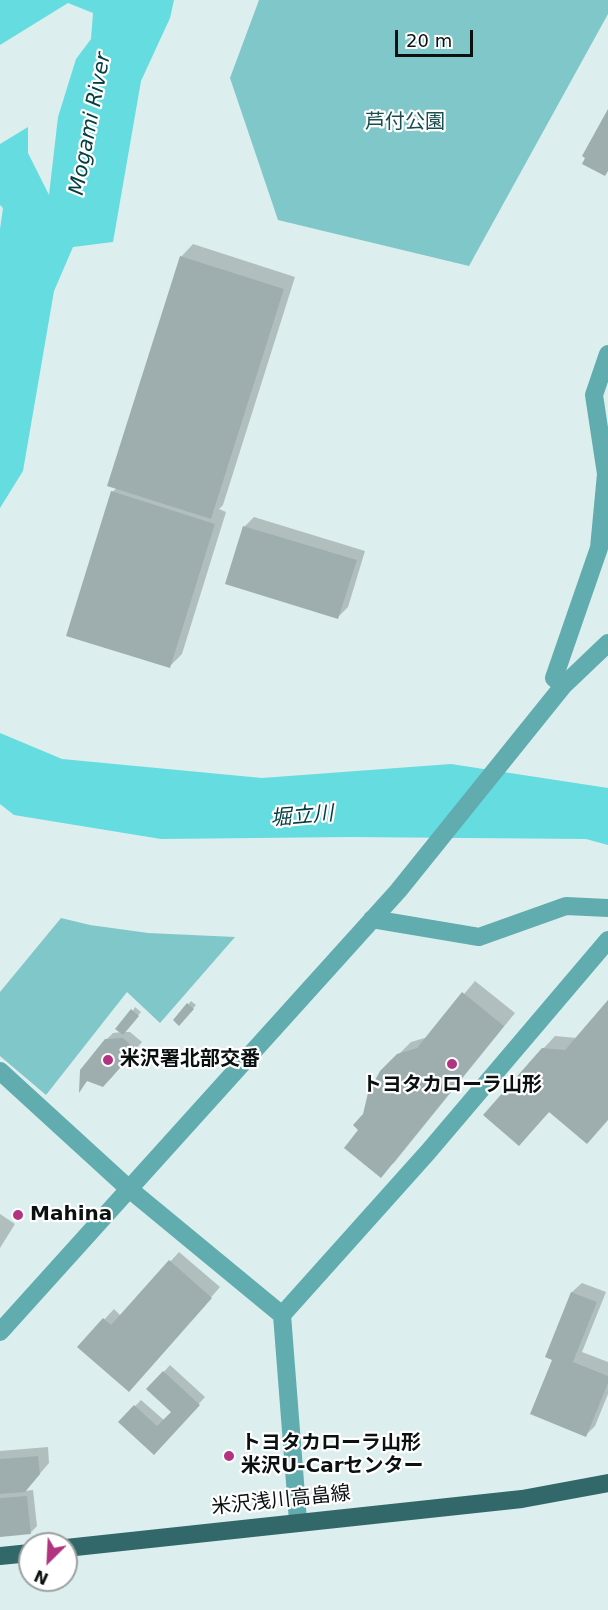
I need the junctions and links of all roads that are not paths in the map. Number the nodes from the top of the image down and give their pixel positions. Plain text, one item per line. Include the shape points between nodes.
1 (608, 354) edge
2 (608, 643) edge
3 (563, 686) junction
4 (608, 908) edge
5 (372, 919) junction
6 (608, 940) edge
7 (0, 1071) edge
8 (128, 1188) junction
9 (282, 1315) junction
10 (0, 1332) edge
11 (608, 1483) edge
12 (298, 1521) junction
13 (78, 1547) edge
14 (18, 1554) edge
15 (0, 1556) edge

1 - 3 street via 594,395 606,474 599,548 554,678
2 - 3 street
3 - 5 street
4 - 5 street via 566,906 479,937
5 - 8 street
6 - 9 street via 428,1152
7 - 8 street
8 - 9 street
8 - 10 street
9 - 12 street
11 - 12 main road, 米沢浅川高畠線 via 522,1499
12 - 13 main road, 米沢浅川高畠線
14 - 15 main road

